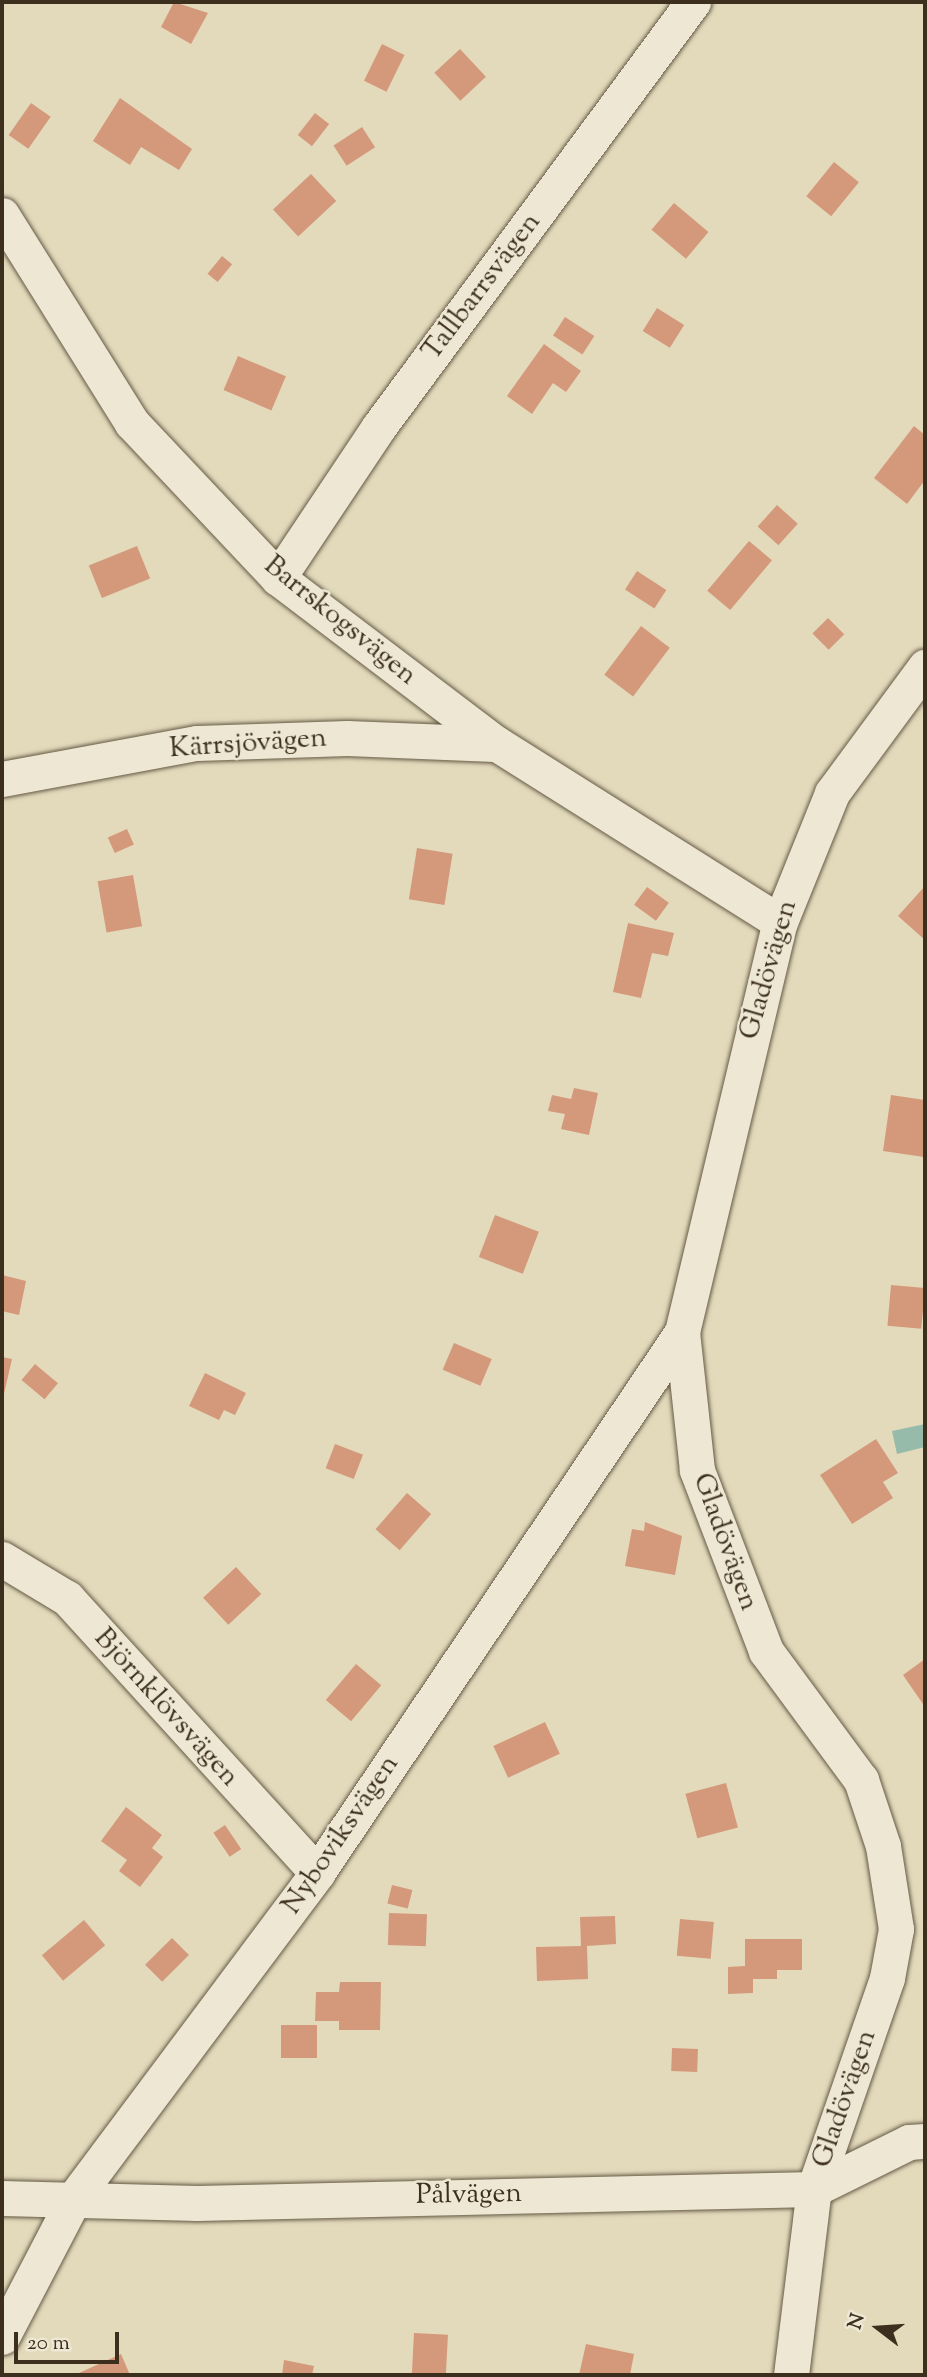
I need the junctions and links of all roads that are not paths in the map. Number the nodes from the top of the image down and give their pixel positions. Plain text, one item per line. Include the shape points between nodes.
1 (693, 2) edge
2 (2, 215) edge
3 (278, 578) junction
4 (925, 667) edge
5 (497, 744) junction
6 (2, 779) edge
7 (780, 922) junction
8 (682, 1332) junction
9 (2, 1559) edge
10 (317, 1873) junction
11 (925, 2141) edge
12 (814, 2189) junction
13 (75, 2197) junction
14 (2, 2198) edge
15 (2, 2337) edge
16 (791, 2375) edge

1 - 3 street, Tallbarrsvägen via 378,428
2 - 3 street, Barrskogsvägen via 132,423
3 - 5 street, Barrskogsvägen
4 - 7 street, Gladövägen via 832,793
5 - 6 street, Kärrsjövägen via 347,738 197,743
5 - 7 street, Barrskogsvägen
7 - 8 street, Gladövägen
8 - 10 street, Nyboviksvägen
8 - 12 street, Gladövägen via 697,1470 766,1651 861,1780 883,1846 894,1915 887,1978
9 - 10 street, Björnklövsvägen via 67,1598
10 - 13 street, Nyboviksvägen
11 - 12 street, Pålvägen via 909,2142
12 - 13 street, Pålvägen via 197,2203
12 - 16 street, Gladövägen
13 - 14 street, Pålvägen
13 - 15 street, Nyboviksvägen

